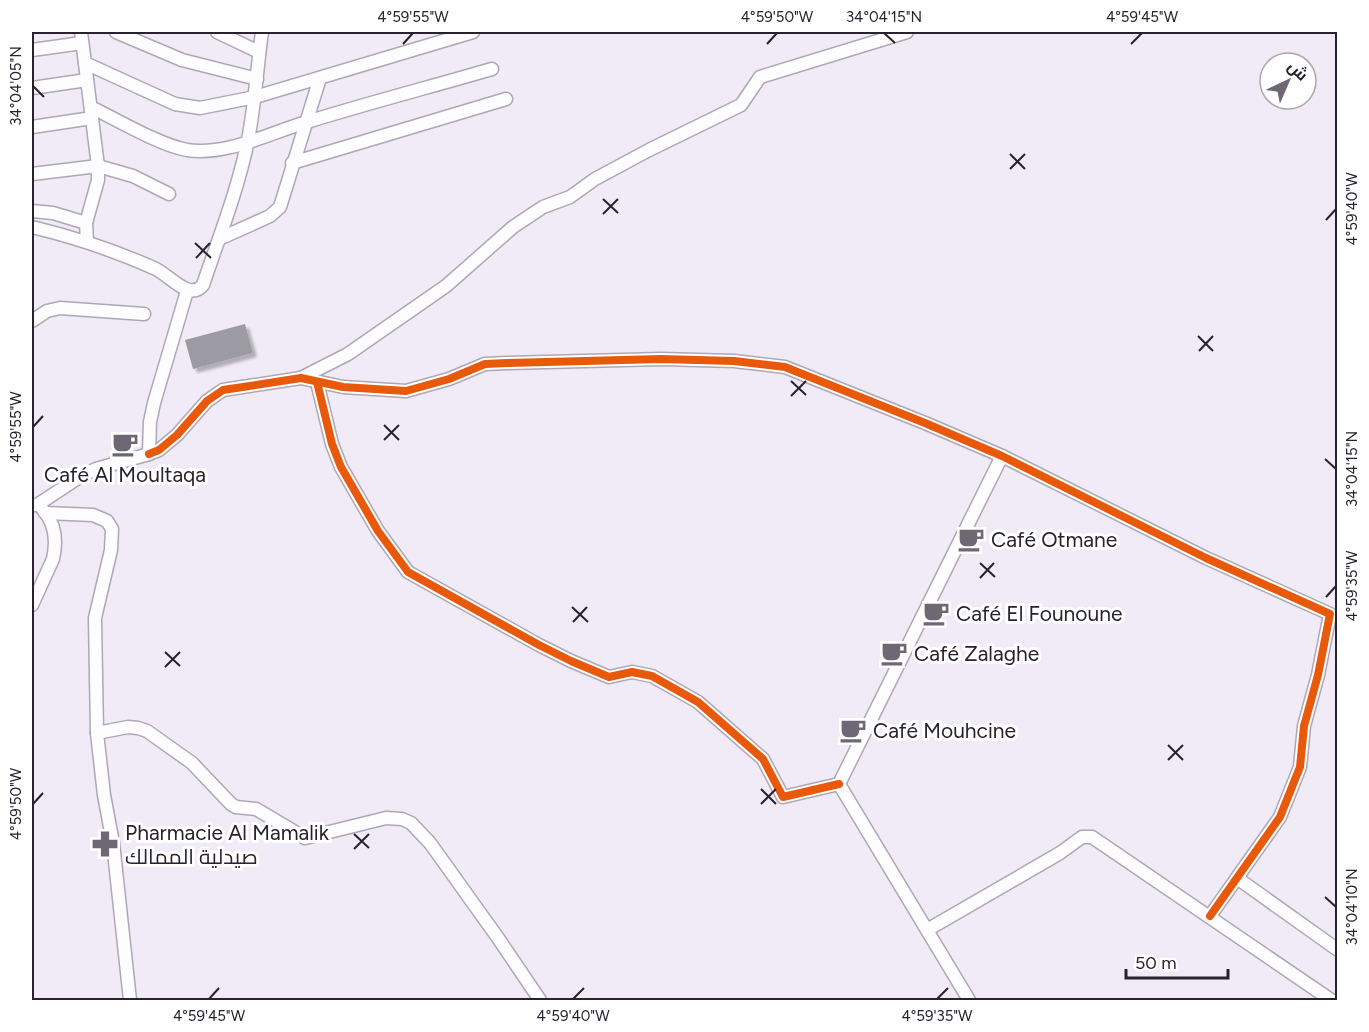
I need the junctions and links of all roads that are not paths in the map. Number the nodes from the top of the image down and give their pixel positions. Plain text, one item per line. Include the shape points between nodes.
1 (116, 32) edge
2 (217, 32) edge
3 (262, 32) edge
4 (473, 32) edge
5 (907, 32) edge
6 (82, 37) edge
7 (32, 50) edge
8 (259, 52) junction
9 (85, 63) junction
10 (492, 69) dead end
11 (320, 78) junction
12 (257, 79) junction
13 (87, 80) junction
14 (32, 88) edge
15 (255, 97) junction
16 (506, 99) dead end
17 (91, 113) junction
18 (305, 122) junction
19 (32, 127) edge
20 (247, 142) junction
21 (292, 163) junction
22 (98, 166) junction
23 (32, 174) edge
24 (170, 194) dead end
25 (32, 211) edge
26 (86, 223) junction
27 (32, 227) edge
28 (219, 239) junction
29 (87, 241) junction
30 (187, 291) junction
31 (144, 314) dead end
32 (32, 321) edge
33 (301, 378) junction
34 (317, 382) junction
35 (149, 454) junction
36 (1002, 456) junction
37 (38, 508) edge
38 (32, 605) edge
39 (1334, 614) edge
40 (97, 733) junction
41 (839, 784) junction
42 (1237, 878) junction
43 (1210, 916) junction
44 (927, 930) junction
45 (1338, 950) edge
46 (130, 1000) edge
47 (540, 1000) edge
48 (969, 1000) edge
49 (1331, 1000) edge

1 - 12 street via 182,60
2 - 8 street
3 - 8 street
4 - 11 street
5 - 33 street via 760,77 741,105 649,150 570,197 543,207 513,227 446,286 348,354
6 - 7 street
6 - 9 street
8 - 12 street
9 - 13 street
9 - 15 street via 189,108
10 - 18 street
11 - 15 street
11 - 18 street
12 - 15 street
13 - 14 street
13 - 17 street
15 - 20 street
16 - 21 street
17 - 19 street
17 - 20 street via 185,150 212,150
17 - 22 street
18 - 20 street
18 - 21 street
20 - 28 street
21 - 28 street via 283,201 275,212
22 - 23 street
22 - 24 street via 133,176
22 - 26 street
25 - 26 street
26 - 29 street
27 - 29 street
28 - 30 street via 203,285 194,292
29 - 30 street via 157,270
30 - 35 street via 154,402
31 - 32 street via 60,308
33 - 34 street
33 - 35 street via 223,390 207,401 177,435
34 - 36 street via 406,391 485,364 661,359 768,364 810,376
34 - 41 street via 341,466 378,531 408,572 571,661 609,677 632,672 652,676 698,702 763,759 783,797
35 - 37 street via 81,476
36 - 39 street via 1206,558
36 - 41 street
37 - 38 street via 52,523 55,551
37 - 40 street via 93,515 107,521 112,529 95,618
39 - 42 street via 1304,726 1300,767 1280,817
40 - 46 street
40 - 47 street via 128,727 143,729 192,763 231,804 256,809 305,838 386,818 411,823 436,851
41 - 44 street
42 - 43 street
42 - 45 street
43 - 44 street via 1087,836
43 - 49 street
44 - 48 street

